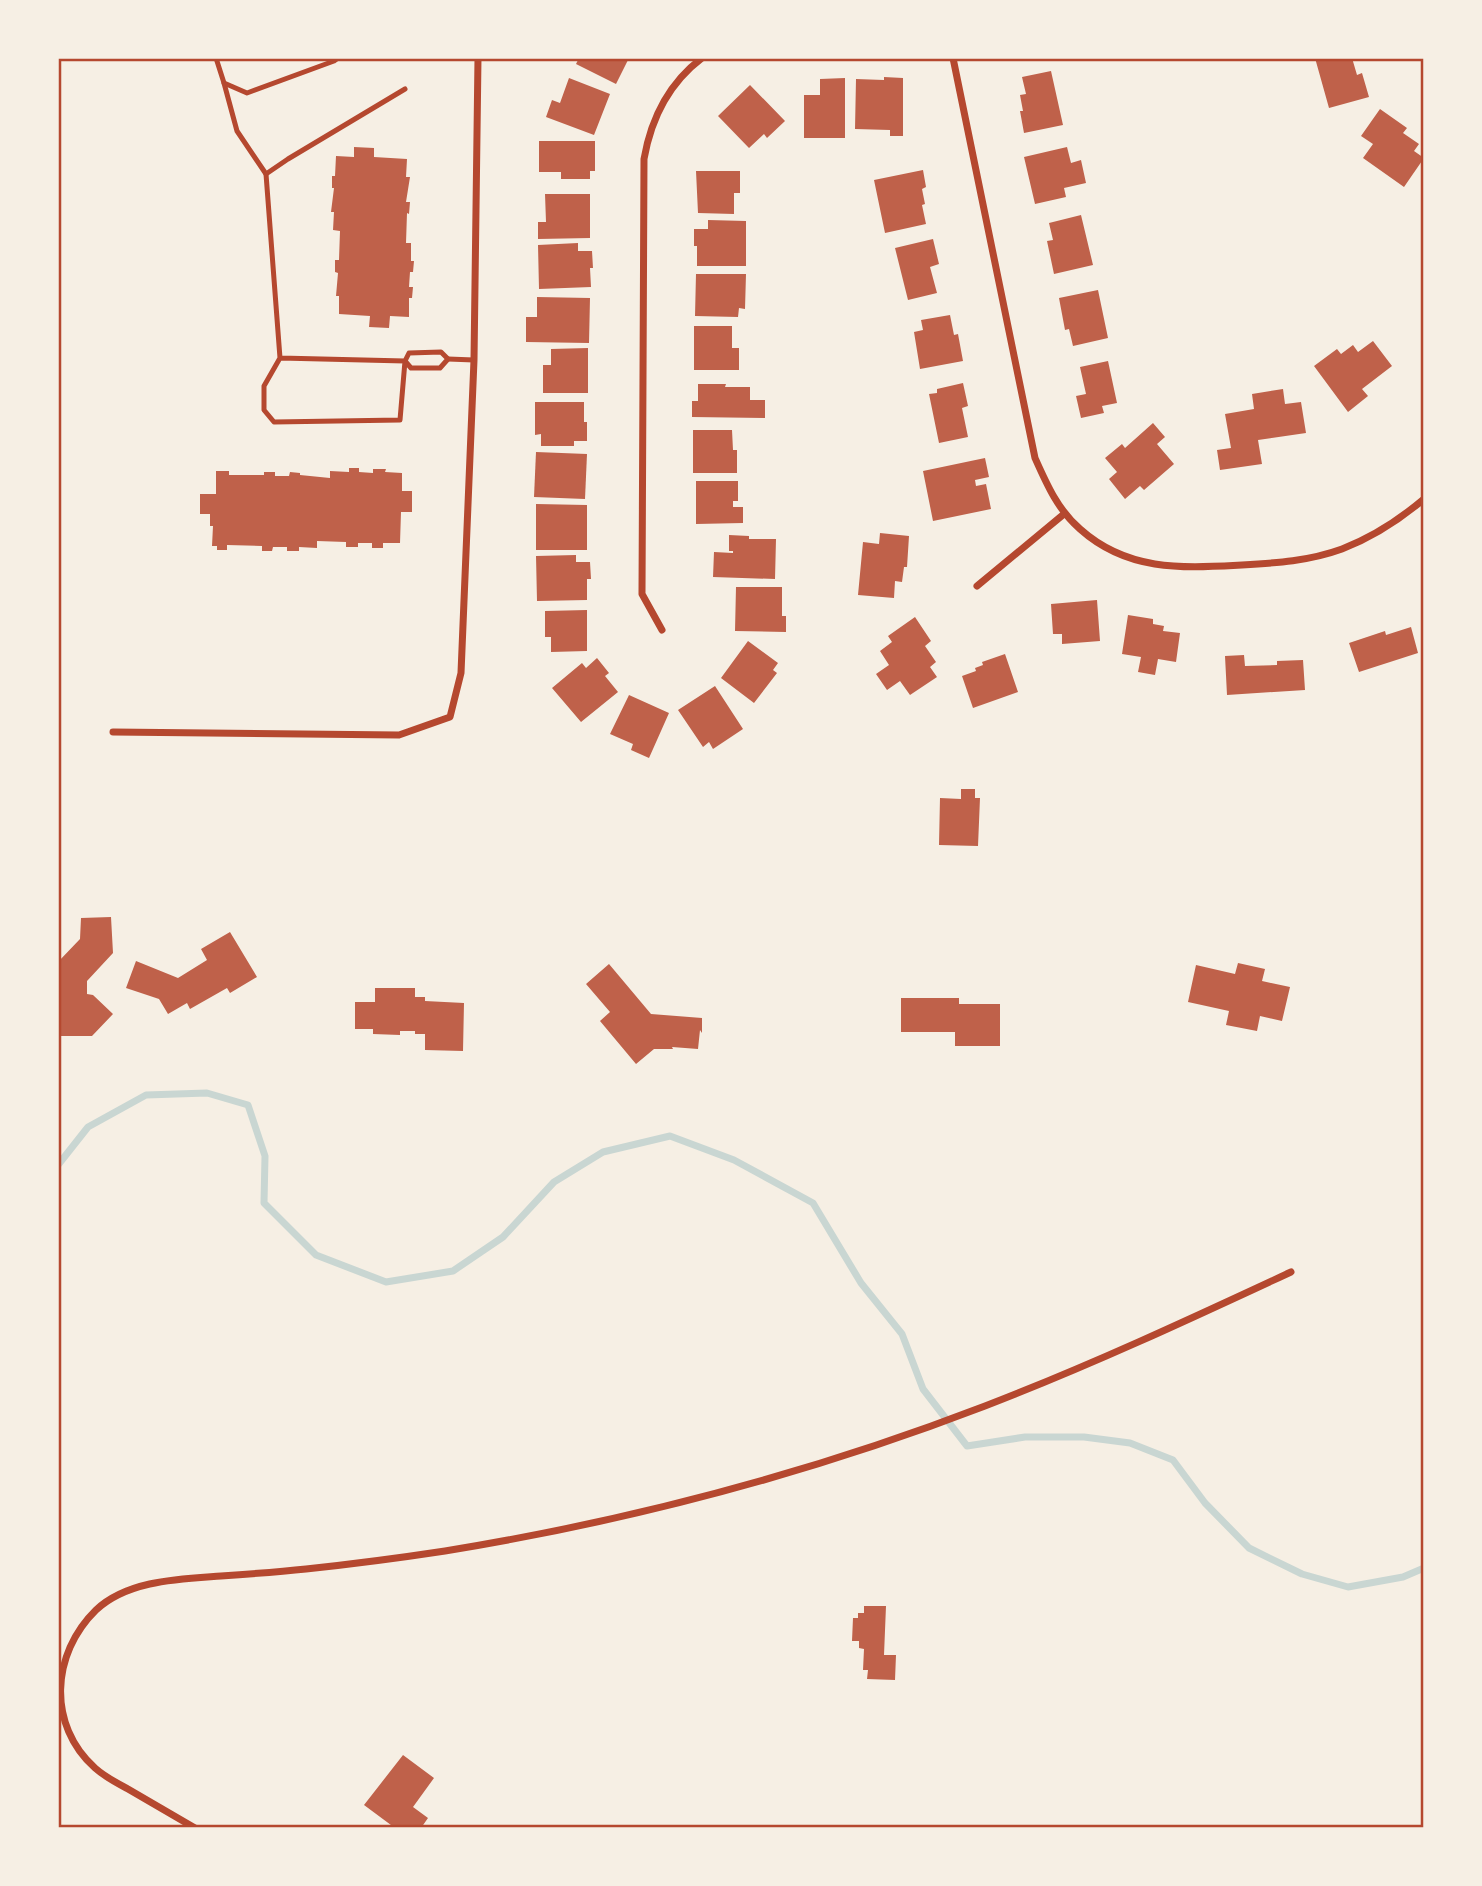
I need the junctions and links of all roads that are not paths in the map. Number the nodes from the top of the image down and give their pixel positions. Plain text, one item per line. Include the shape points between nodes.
1 (216, 58) edge
2 (338, 58) edge
3 (478, 58) edge
4 (702, 58) edge
5 (953, 58) edge
6 (223, 83) junction
7 (405, 89) dead end
8 (266, 174) junction
9 (280, 358) junction
10 (448, 359) junction
11 (474, 359) junction
12 (405, 361) junction
13 (1424, 499) edge
14 (1064, 514) junction
15 (977, 586) dead end
16 (662, 630) dead end
17 (113, 732) dead end
18 (1291, 1272) dead end
19 (195, 1828) edge

1 - 6 lane
2 - 6 lane via 247,93
3 - 11 street
4 - 16 street via 677,82 659,109 644,159 642,594
5 - 14 street via 1035,458
6 - 8 lane via 237,131
7 - 8 lane
8 - 9 lane
9 - 12 lane
9 - 12 lane via 264,386 264,410 274,422 400,420
10 - 11 lane
10 - 12 lane via 440,352 420,352 410,353
10 - 12 lane via 440,368 411,368
11 - 17 street via 461,673 450,717 399,735
13 - 14 street via 1381,531 1322,555 1283,563 1208,567 1163,566 1123,556 1087,535
14 - 15 street
18 - 19 street via 981,1408 742,1486 550,1532 419,1555 177,1579 115,1597 98,1608 72,1641 62,1671 63,1713 74,1743 102,1774

